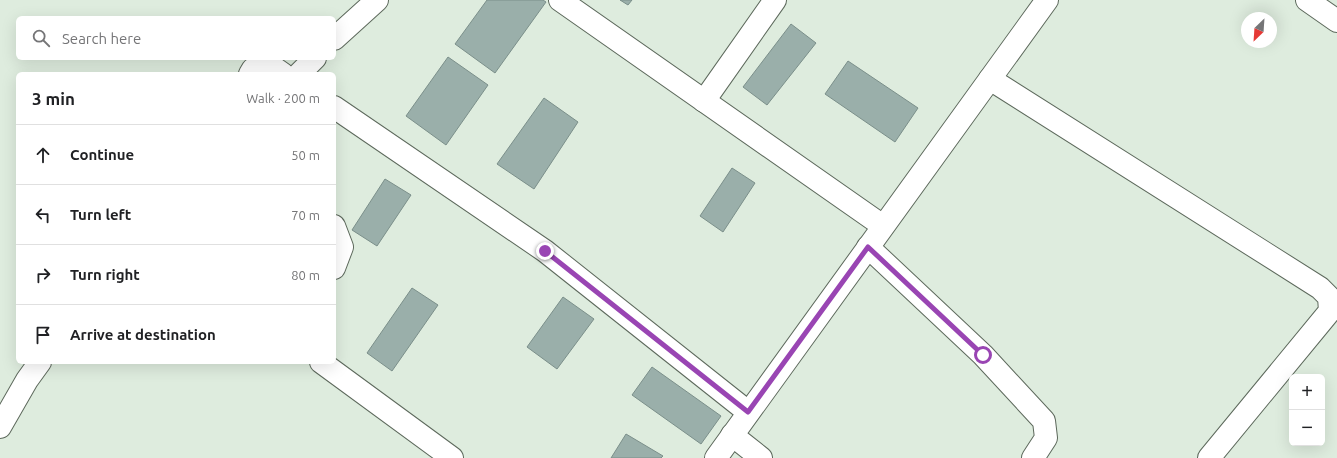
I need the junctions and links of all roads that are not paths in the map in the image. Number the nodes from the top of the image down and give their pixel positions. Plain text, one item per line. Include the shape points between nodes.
1 (377, 0) edge
2 (560, 0) edge
3 (775, 0) edge
4 (1047, 0) edge
5 (1307, 0) edge
6 (1337, 21) edge
7 (336, 37) edge
8 (313, 60) edge
9 (251, 72) edge
10 (280, 72) edge
11 (301, 72) edge
12 (990, 79) junction
13 (704, 101) junction
14 (336, 108) edge
15 (883, 226) junction
16 (336, 231) edge
17 (868, 247) junction
18 (336, 263) edge
19 (39, 364) edge
20 (324, 364) edge
21 (748, 412) junction
22 (0, 427) edge
23 (732, 435) junction
24 (452, 458) edge
25 (716, 458) edge
26 (761, 458) edge
27 (1033, 458) edge
28 (1209, 458) edge

1 - 7 street
2 - 13 street
3 - 13 street
4 - 12 street
5 - 6 street
8 - 11 street
9 - 10 street via 266,62
12 - 15 street
12 - 28 street via 1329,296 1330,311
13 - 15 street
14 - 21 street via 545,251
15 - 17 street
16 - 18 street via 342,247
17 - 21 street
17 - 27 street via 983,355 1044,421 1046,438
19 - 22 street
20 - 24 street
21 - 23 street
23 - 25 street
23 - 26 street

